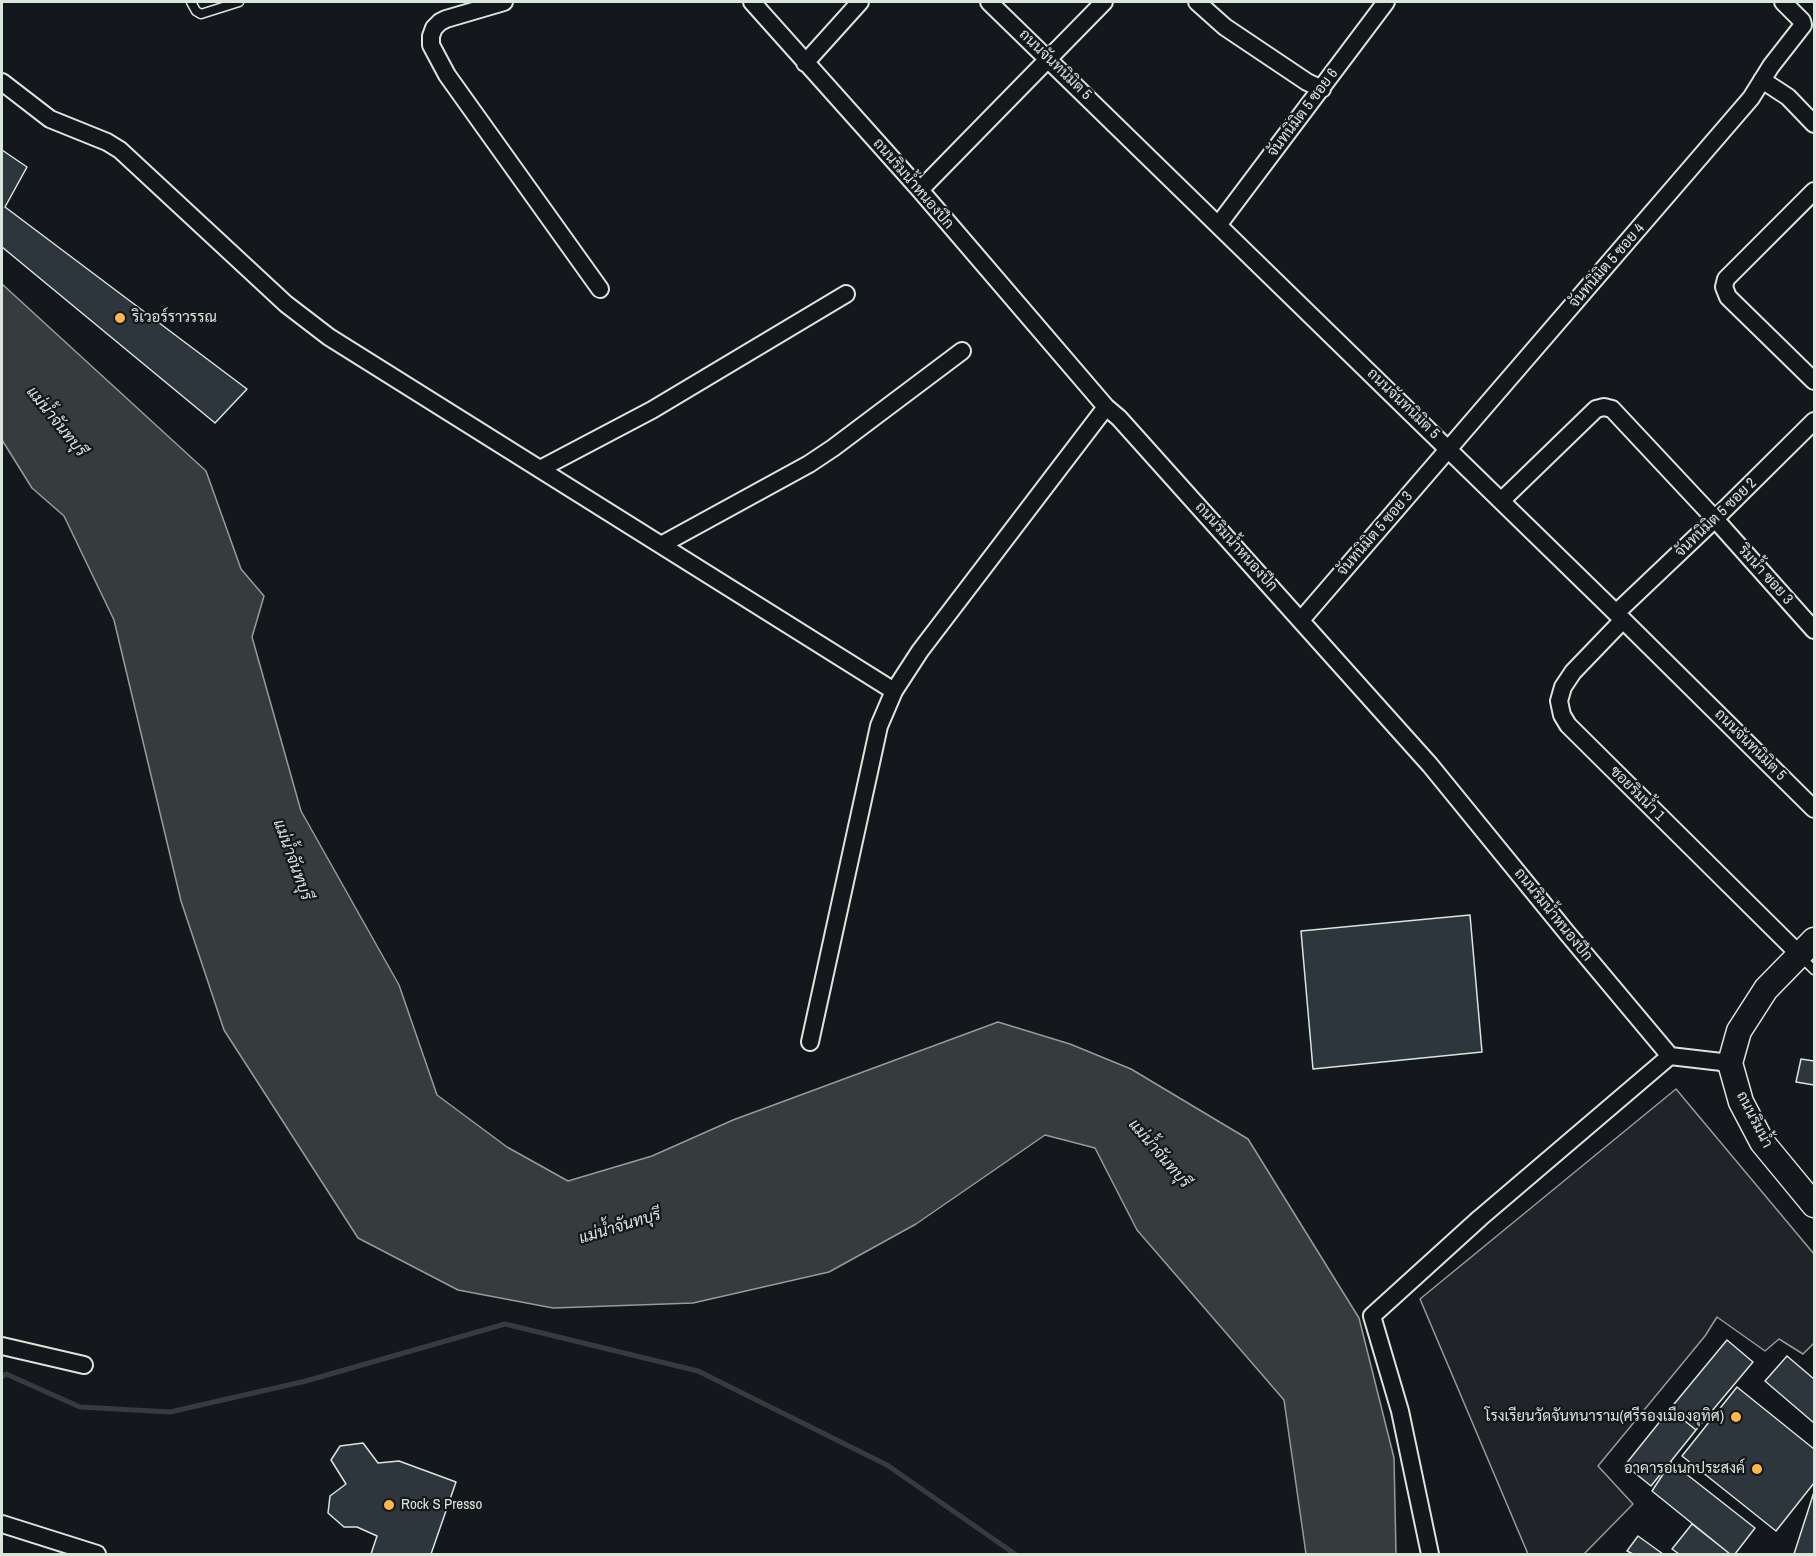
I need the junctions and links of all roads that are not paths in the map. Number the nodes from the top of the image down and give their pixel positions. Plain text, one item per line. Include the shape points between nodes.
1 (191, 2) edge
2 (239, 2) edge
3 (504, 2) edge
4 (752, 2) edge
5 (860, 2) edge
6 (989, 2) edge
7 (1104, 2) edge
8 (1197, 2) edge
9 (1386, 2) edge
10 (1784, 2) edge
11 (1049, 59) junction
12 (805, 63) junction
13 (1762, 80) junction
14 (2, 82) edge
15 (1322, 89) junction
16 (1815, 124) edge
17 (920, 190) junction
18 (1812, 200) edge
19 (1219, 224) junction
20 (600, 289) dead end
21 (846, 294) dead end
22 (962, 351) dead end
23 (1815, 381) edge
24 (1106, 407) junction
25 (1815, 421) edge
26 (1448, 449) junction
27 (540, 469) junction
28 (1501, 501) junction
29 (1716, 519) junction
30 (661, 545) junction
31 (1620, 617) junction
32 (1301, 620) junction
33 (1815, 630) edge
34 (894, 691) junction
35 (1815, 809) edge
36 (1810, 955) edge
37 (810, 1042) dead end
38 (1670, 1056) junction
39 (1730, 1063) junction
40 (1815, 1205) edge
41 (2, 1346) edge
42 (84, 1365) dead end
43 (2, 1524) edge
44 (97, 1554) edge
45 (1430, 1554) edge

1 - 2 lane via 201,14
3 - 20 street via 440,22 434,28 431,45 447,75
4 - 12 street, ถนนริมน้ำหนองปึก
5 - 12 street
6 - 11 street, ถนนจันทนิมิต 5
7 - 11 street
8 - 15 street via 1225,27
9 - 15 street, จันทนิมิต 5 ซอย 6
10 - 13 street, จันทนิมิต 5 ซอย 4 via 1803,25
11 - 17 street
11 - 19 street, ถนนจันทนิมิต 5
12 - 17 street, ถนนริมน้ำหนองปึก
13 - 16 street via 1788,97
13 - 26 street, จันทนิมิต 5 ซอย 4 via 1743,107
14 - 27 street via 50,118 120,150 286,304 329,337
15 - 19 street, จันทนิมิต 5 ซอย 6
17 - 24 street, ถนนริมน้ำหนองปึก
18 - 23 street via 1726,279 1724,287 1728,297
19 - 26 street, ถนนจันทนิมิต 5
21 - 27 street via 652,410
22 - 30 street via 817,458
24 - 32 street, ถนนริมน้ำหนองปึก
24 - 34 street
25 - 29 street, จันทนิมิต 5 ซอย 2
26 - 28 street, ถนนจันทนิมิต 5
26 - 32 street, จันทนิมิต 5 ซอย 3
27 - 30 street
28 - 29 street, ริมน้ำ ซอย 3 via 1596,409 1604,407 1612,409
28 - 31 street, ถนนจันทนิมิต 5
29 - 31 street, จันทนิมิต 5 ซอย 2
29 - 33 street, ริมน้ำ ซอย 3
30 - 34 street
31 - 35 street, ถนนจันทนิมิต 5
31 - 36 street, ซอยริมน้ำ 1 via 1563,687 1562,715 1568,725
32 - 38 street, ถนนริมน้ำหนองปึก via 1430,765
34 - 37 street via 879,726
36 - 39 main road via 1766,989 1739,1030
38 - 39 street
38 - 45 street via 1372,1316 1400,1411
39 - 40 main road, ถนนริมน้ำ via 1741,1102 1762,1142
41 - 42 street
43 - 44 street

